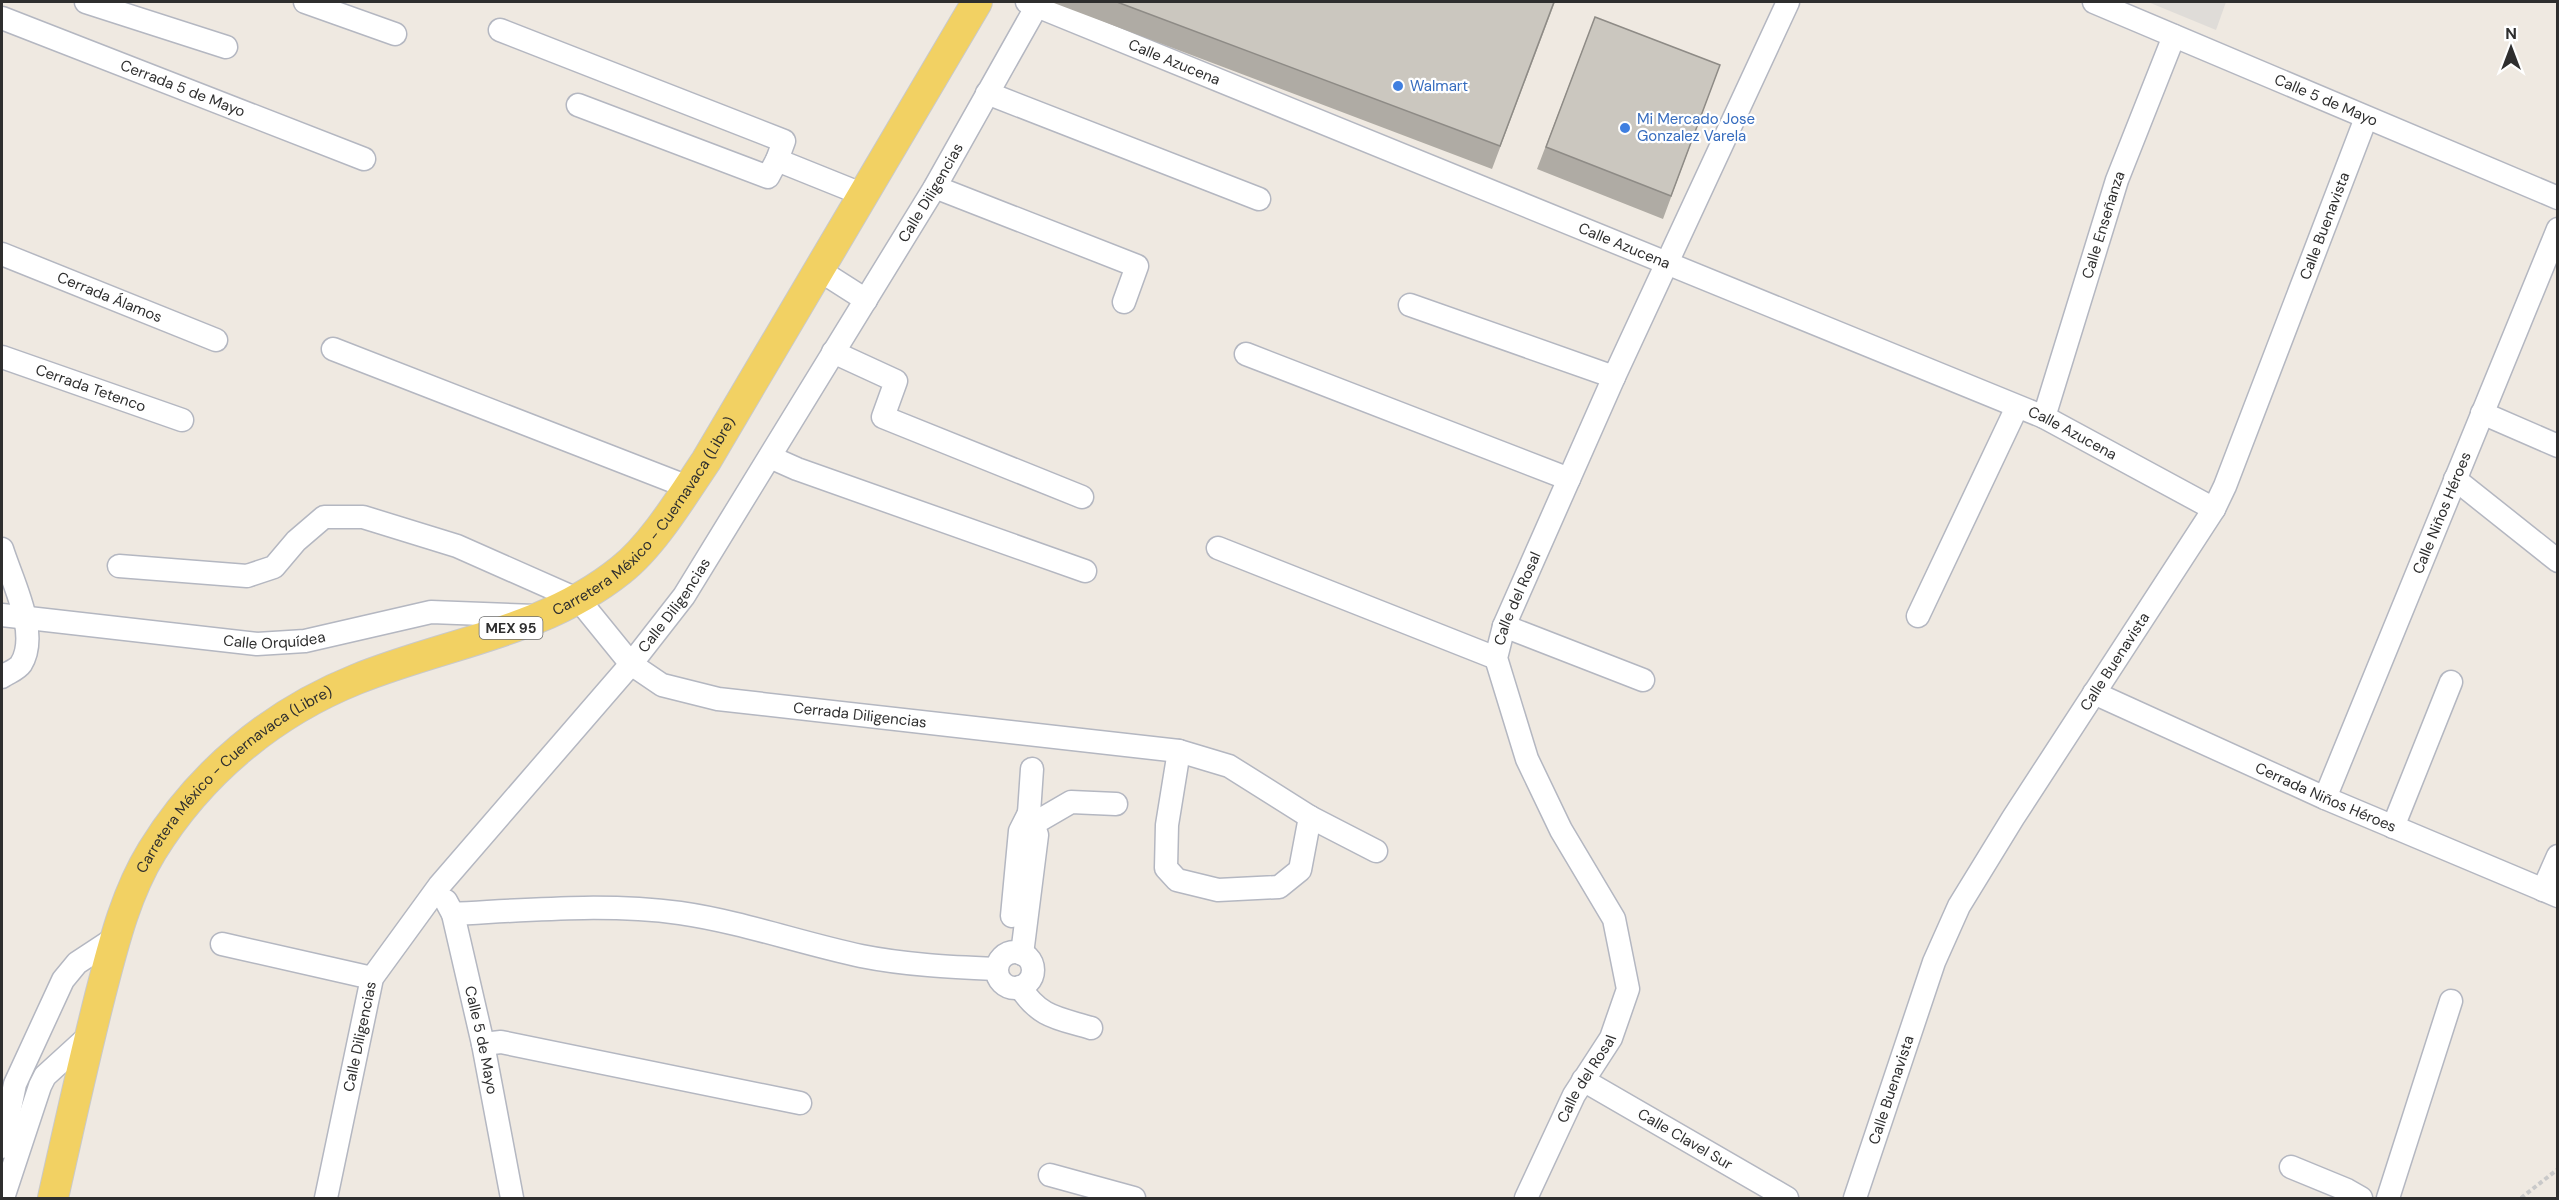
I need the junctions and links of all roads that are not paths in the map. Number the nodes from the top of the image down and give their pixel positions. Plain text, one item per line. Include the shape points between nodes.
1 (86, 2) edge
2 (305, 2) edge
3 (977, 2) edge
4 (1788, 2) edge
5 (2094, 2) edge
6 (1034, 3) edge
7 (2, 18) edge
8 (500, 30) dead end
9 (395, 34) dead end
10 (2174, 36) junction
11 (226, 47) dead end
12 (987, 93) junction
13 (578, 105) dead end
14 (2366, 118) junction
15 (364, 159) dead end
16 (777, 160) junction
17 (935, 187) junction
18 (864, 195) junction
19 (2558, 198) edge
20 (1259, 199) dead end
21 (2558, 229) edge
22 (2, 254) edge
23 (1667, 262) junction
24 (819, 270) junction
25 (866, 300) junction
26 (1124, 302) dead end
27 (1410, 305) dead end
28 (216, 340) dead end
29 (333, 349) dead end
30 (833, 352) junction
31 (1246, 354) dead end
32 (2, 357) edge
33 (1614, 377) junction
34 (2017, 406) junction
35 (2482, 413) junction
36 (2044, 417) junction
37 (182, 420) dead end
38 (2558, 446) edge
39 (770, 457) junction
40 (1569, 479) junction
41 (2455, 479) junction
42 (688, 487) junction
43 (1082, 497) dead end
44 (2214, 509) junction
45 (1218, 548) dead end
46 (2, 549) edge
47 (2558, 561) edge
48 (119, 566) dead end
49 (1085, 571) dead end
50 (579, 600) junction
51 (14, 616) edge
52 (545, 616) junction
53 (1918, 616) dead end
54 (1504, 626) junction
55 (1496, 658) junction
56 (631, 664) junction
57 (2, 677) edge
58 (1643, 680) dead end
59 (2451, 682) dead end
60 (2094, 693) junction
61 (1179, 751) junction
62 (1032, 769) dead end
63 (2325, 798) junction
64 (1116, 804) dead end
65 (1310, 817) junction
66 (1028, 823) junction
67 (2393, 827) junction
68 (1376, 851) dead end
69 (2558, 856) edge
70 (439, 886) junction
71 (2550, 893) edge
72 (453, 914) junction
73 (115, 939) junction
74 (222, 944) dead end
75 (1009, 959) junction
76 (372, 978) junction
77 (1020, 987) junction
78 (2451, 1001) dead end
79 (1091, 1028) dead end
80 (90, 1035) junction
81 (483, 1044) junction
82 (1583, 1080) junction
83 (800, 1103) dead end
84 (2, 1147) edge
85 (2291, 1167) dead end
86 (1050, 1175) dead end
87 (3, 1198) edge
88 (53, 1198) edge
89 (326, 1198) edge
90 (512, 1198) edge
91 (1134, 1198) edge
92 (1526, 1198) edge
93 (1784, 1198) edge
94 (1855, 1198) edge
95 (2359, 1198) edge
96 (2388, 1198) edge

1 - 11 street
2 - 9 street
3 - 18 main road, Carretera México - Cuernavaca (Libre) / MEX 95
4 - 23 street, Calle del Rosal
5 - 10 street, Calle 5 de Mayo
6 - 12 street, Calle Diligencias
6 - 23 street, Calle Azucena
7 - 15 street, Cerrada 5 de Mayo
8 - 16 street via 784,141
10 - 14 street, Calle 5 de Mayo
10 - 36 street, Calle Enseñanza via 2117,180
12 - 17 street, Calle Diligencias
12 - 20 street
13 - 16 street via 768,177
14 - 19 street, Calle 5 de Mayo
14 - 44 street, Calle Buenavista
16 - 18 street
17 - 25 street, Calle Diligencias
17 - 26 street via 1137,267
18 - 24 main road, Carretera México - Cuernavaca (Libre) / MEX 95
21 - 35 street, Calle Niños Héroes
22 - 28 street, Cerrada Álamos
23 - 33 street, Calle del Rosal
23 - 34 street, Calle Azucena
24 - 25 street
24 - 42 main road, Carretera México - Cuernavaca (Libre) / MEX 95
25 - 30 street, Calle Diligencias
27 - 33 street
29 - 42 street
30 - 39 street, Calle Diligencias
30 - 43 street via 896,381 883,417
31 - 40 street
32 - 37 street, Cerrada Tetenco
33 - 40 street, Calle del Rosal
34 - 36 street, Calle Azucena
34 - 53 street
35 - 38 street
35 - 41 street, Calle Niños Héroes
36 - 44 street, Calle Azucena
39 - 49 street
39 - 56 street, Calle Diligencias via 684,596
40 - 54 street, Calle del Rosal
41 - 47 street
41 - 63 street, Calle Niños Héroes
42 - 50 main road, Carretera México - Cuernavaca (Libre) / MEX 95 via 623,569
44 - 60 street, Calle Buenavista
45 - 55 street
46 - 51 street
48 - 50 street via 247,576 274,567 324,517 363,517 457,546
50 - 52 main road, Carretera México - Cuernavaca (Libre) / MEX 95
50 - 56 street, Cerrada Diligencias
51 - 52 street, Calle Orquídea via 278,644 431,612
51 - 57 street via 28,632 28,646 20,666
52 - 73 main road, Carretera México - Cuernavaca (Libre) / MEX 95 via 358,678 290,711 260,732 231,756 176,816 130,894
54 - 55 street, Calle del Rosal
54 - 58 street
55 - 82 street, Calle del Rosal via 1527,759 1561,830 1614,919 1624,960 1628,989 1611,1038
56 - 61 street, Cerrada Diligencias via 662,685 718,699
56 - 70 street, Calle Diligencias
59 - 67 street
60 - 63 street, Cerrada Niños Héroes
60 - 94 street, Calle Buenavista via 1959,906 1934,962
61 - 65 street, Cerrada Diligencias via 1229,766
61 - 65 street via 1167,825 1166,868 1177,880 1218,890 1279,887 1300,870
62 - 66 street
63 - 67 street, Cerrada Niños Héroes
64 - 66 street via 1071,802
65 - 68 street, Cerrada Diligencias
66 - 75 street
67 - 71 street, Cerrada Niños Héroes
69 - 71 street
70 - 72 street, Calle 5 de Mayo
70 - 76 street, Calle Diligencias
72 - 75 street via 598,907 678,913 732,922 910,965
72 - 81 street, Calle 5 de Mayo
73 - 80 main road, Carretera México - Cuernavaca (Libre) / MEX 95
73 - 84 street via 78,963 63,980 15,1084
74 - 76 street
75 - 77 street via 1001,982
75 - 77 street via 1032,964 1033,972
76 - 89 street, Calle Diligencias
77 - 79 street via 1031,1004 1048,1016
78 - 96 street
80 - 87 street via 45,1076
80 - 88 main road, Carretera México - Cuernavaca (Libre) / MEX 95
81 - 83 street via 501,1041
81 - 90 street, Calle 5 de Mayo
82 - 92 street, Calle del Rosal
82 - 93 street, Calle Clavel Sur
85 - 95 street
86 - 91 street

